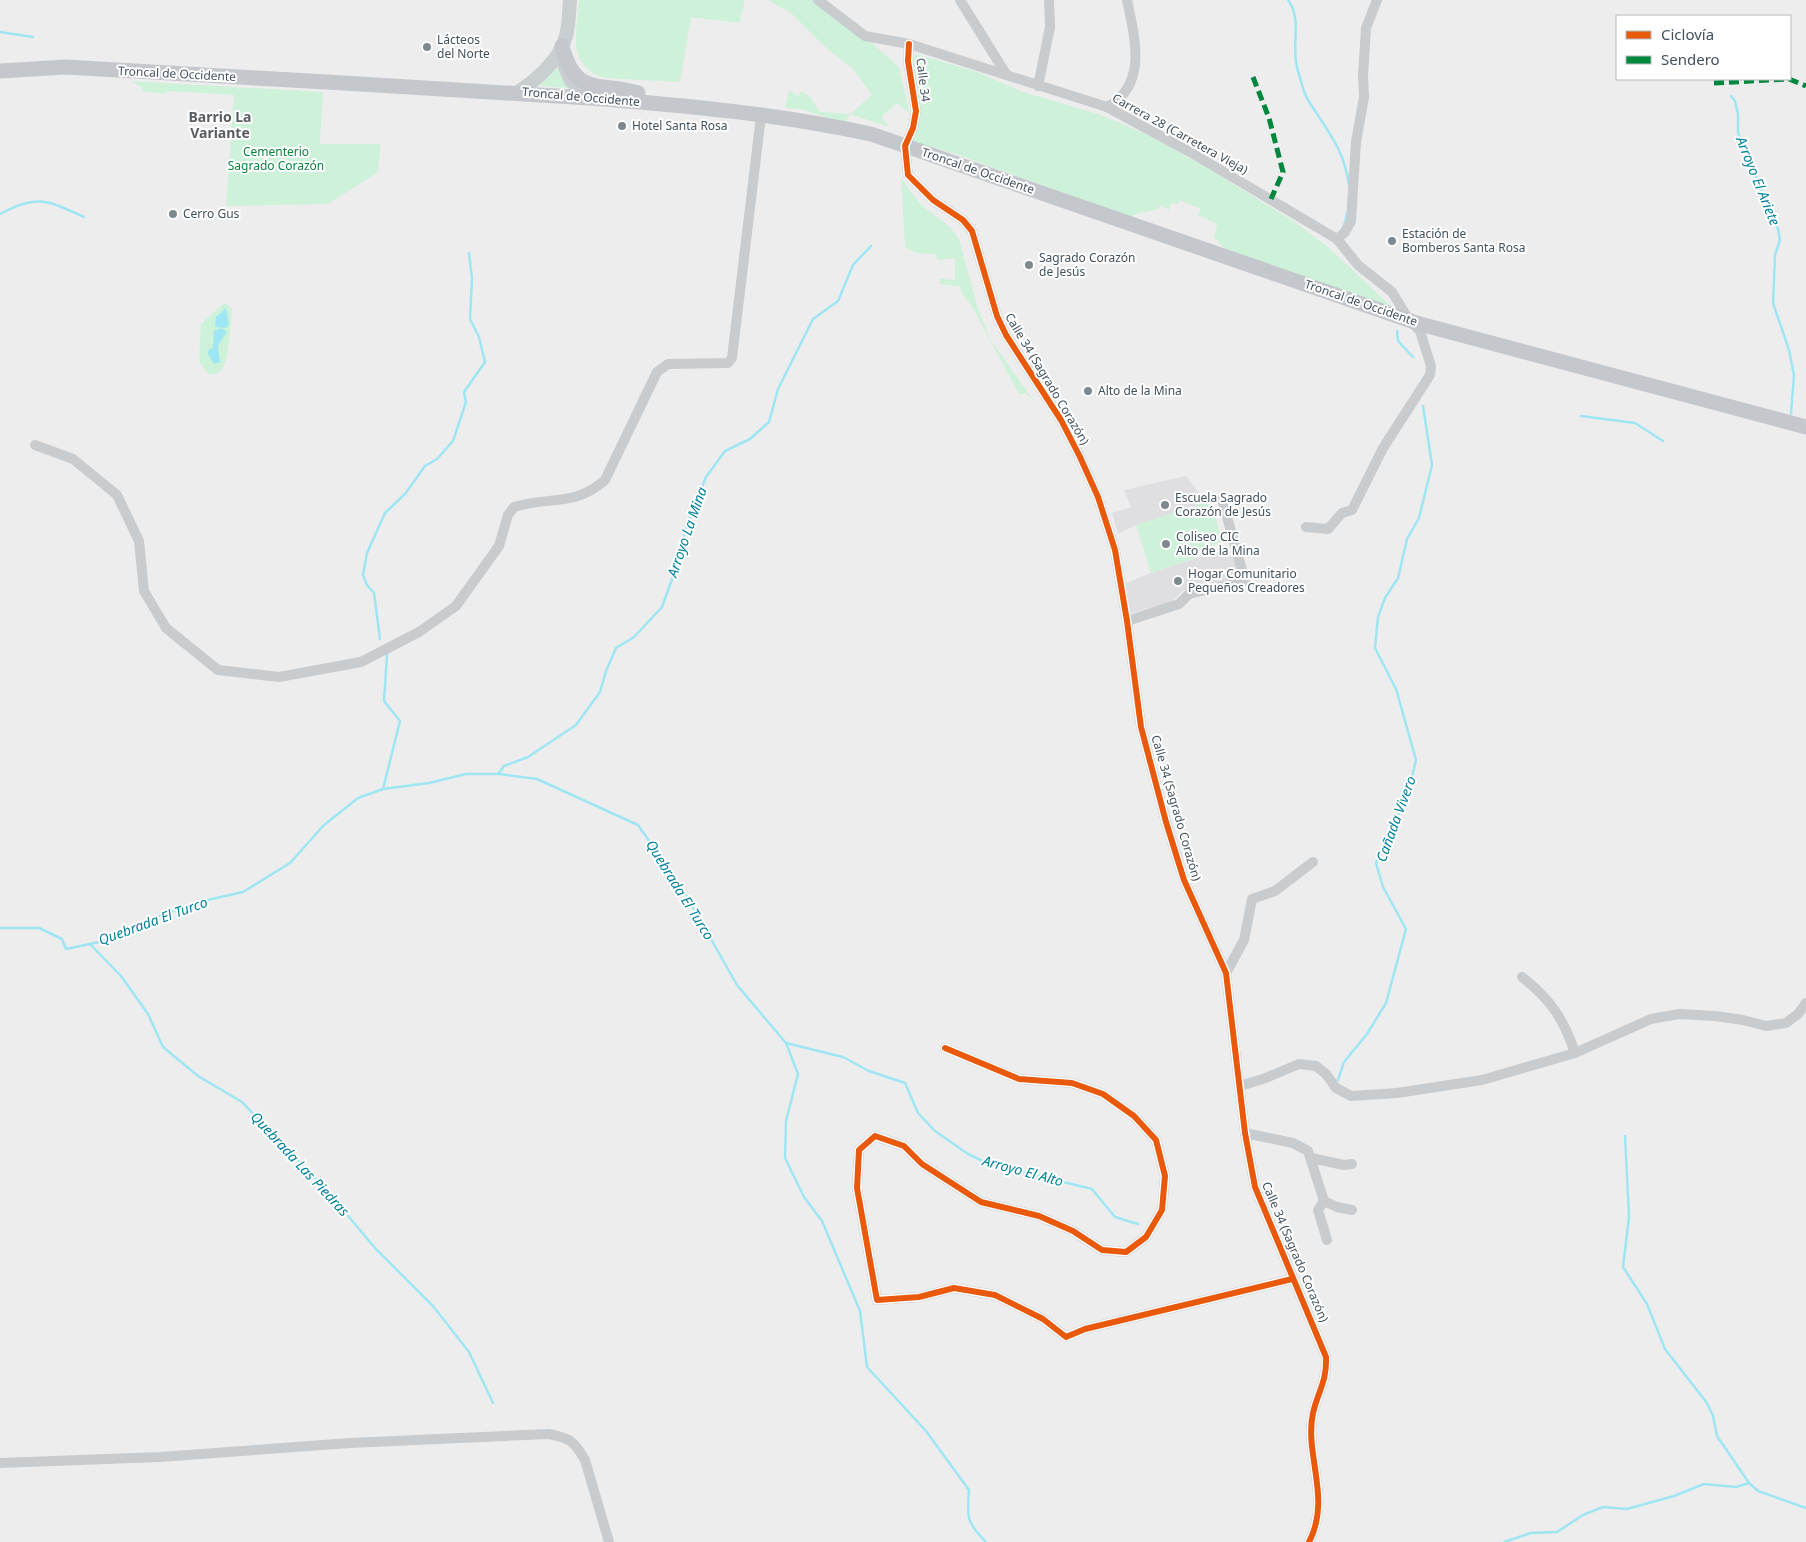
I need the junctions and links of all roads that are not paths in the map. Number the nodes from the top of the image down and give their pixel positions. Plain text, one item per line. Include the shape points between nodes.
1 (562, 0) edge
2 (570, 0) edge
3 (818, 0) edge
4 (960, 0) edge
5 (1049, 0) edge
6 (1127, 0) edge
7 (1377, 0) edge
8 (909, 44) junction
9 (562, 46) junction
10 (0, 71) edge
11 (1006, 74) junction
12 (1038, 86) junction
13 (518, 92) junction
14 (589, 98) junction
15 (647, 103) junction
16 (1107, 107) junction
17 (761, 116) junction
18 (905, 146) junction
19 (1337, 239) junction
20 (1409, 320) junction
21 (1806, 427) edge
22 (35, 445) dead end
23 (1222, 499) dead end
24 (1306, 527) dead end
25 (1127, 621) junction
26 (1313, 862) dead end
27 (1226, 973) junction
28 (1522, 977) dead end
29 (1806, 1002) edge
30 (945, 1048) dead end
31 (1575, 1053) junction
32 (1240, 1086) junction
33 (1244, 1133) junction
34 (1311, 1158) junction
35 (1352, 1164) dead end
36 (1324, 1201) junction
37 (1352, 1210) dead end
38 (1327, 1240) dead end
39 (1292, 1279) junction
40 (0, 1463) edge
41 (609, 1542) edge
42 (1309, 1542) edge

1 - 9 main road via 559,34
2 - 9 main road
3 - 8 street, Carrera 28 (Carretera Vieja) via 865,36
4 - 11 street
5 - 12 street via 1049,33
6 - 16 street via 1137,49 1132,82 1117,102
7 - 19 street via 1366,28 1364,97 1356,142 1350,221
8 - 11 street, Carrera 28 (Carretera Vieja)
8 - 18 street, Calle 34 via 908,61 916,111
9 - 13 main road via 539,77
9 - 14 main road via 565,70 575,86
9 - 15 main road via 570,67 587,84 596,88 637,92
10 - 13 main road, Troncal de Occidente via 66,67
11 - 12 street, Carrera 28 (Carretera Vieja)
12 - 16 street, Carrera 28 (Carretera Vieja)
13 - 14 main road, Troncal de Occidente
14 - 15 main road, Troncal de Occidente
15 - 17 main road, Troncal de Occidente
16 - 19 street, Carrera 28 (Carretera Vieja)
17 - 18 main road, Troncal de Occidente via 821,123 871,134
17 - 22 street via 732,358 728,363 664,366 657,372 605,480 591,492 575,497 514,507 508,515 499,546 456,606 419,632 361,662 280,677 218,670 166,628 144,591 139,541 117,495 73,459
18 - 20 main road, Troncal de Occidente
18 - 25 street, Calle 34 (Sagrado Corazón) via 908,175 933,200 964,220 972,231 1006,336 1061,420 1088,473 1115,550
19 - 20 street, Carrera 28 (Carretera Vieja) via 1358,265 1392,292
20 - 21 main road, Troncal de Occidente
20 - 24 street, Carrera 28 (Carretera Vieja) via 1420,331 1425,343 1430,375 1383,448 1352,510 1342,513 1328,529
23 - 25 street via 1245,581 1189,594 1179,604
25 - 27 street, Calle 34 (Sagrado Corazón) via 1141,727 1166,822 1184,880
26 - 27 street via 1275,891 1252,899 1244,940
27 - 32 street, Calle 34 (Sagrado Corazón)
28 - 31 street via 1556,1010
29 - 31 street via 1786,1023 1766,1026 1688,1014 1651,1019
30 - 39 street via 1019,1079 1072,1083 1103,1094 1134,1116 1156,1140 1165,1176 1162,1210 1146,1237 1126,1252 1102,1250 1073,1231 1039,1216 981,1202 922,1164 904,1146 875,1136 859,1150 856,1188 877,1300 919,1297 954,1288 996,1295 1043,1319 1066,1337 1084,1329
31 - 32 street via 1482,1080 1366,1097 1351,1096 1336,1088 1316,1066 1299,1064
32 - 33 street, Calle 34 (Sagrado Corazón)
33 - 34 street via 1293,1143 1308,1151
33 - 39 street, Calle 34 (Sagrado Corazón) via 1255,1187
34 - 35 street
34 - 36 street
36 - 37 street
36 - 38 street via 1318,1210
39 - 42 street, Calle 34 (Sagrado Corazón) via 1326,1358 1326,1374 1313,1413 1312,1433 1319,1489
40 - 41 street via 549,1434 567,1437 578,1448

